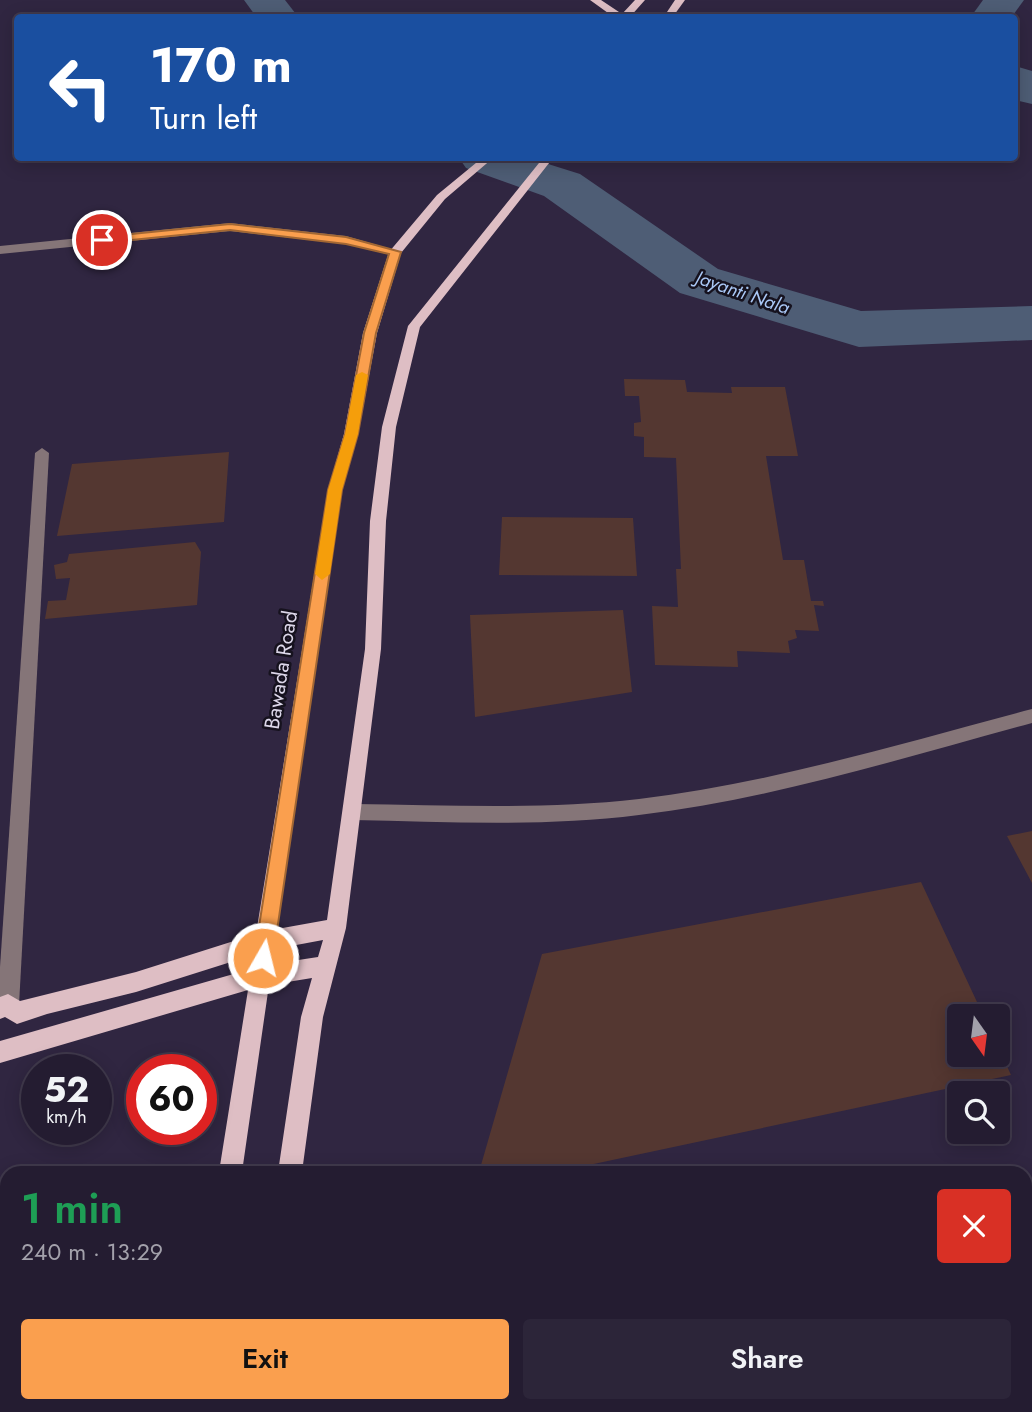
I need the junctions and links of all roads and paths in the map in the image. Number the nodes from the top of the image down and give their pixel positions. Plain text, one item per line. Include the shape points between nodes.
1 (595, 0) edge
2 (640, 0) edge
3 (617, 14) edge
4 (627, 14) edge
5 (484, 161) edge
6 (546, 161) edge
7 (0, 250) edge
8 (396, 252) junction
9 (42, 453) dead end
10 (1032, 716) edge
11 (353, 812) junction
12 (336, 928) junction
13 (266, 941) junction
14 (326, 966) junction
15 (261, 976) junction
16 (4, 1006) edge
17 (0, 1052) edge
18 (231, 1166) edge
19 (291, 1166) edge

1 - 3 main road
2 - 4 main road
5 - 8 main road, Bawada Road via 441,197
6 - 11 main road via 414,326 390,426 378,520 373,649
7 - 8 street via 230,227 346,240
8 - 13 main road, Bawada Road via 370,333 335,490
9 - 16 street
10 - 11 street via 740,792 640,807 563,814
11 - 12 main road
12 - 13 main road
12 - 14 main road
13 - 15 main road, Bawada Road
13 - 16 main road via 17,1013
14 - 15 main road
14 - 19 main road via 312,1017
15 - 17 main road
15 - 18 main road, Bawada Road

